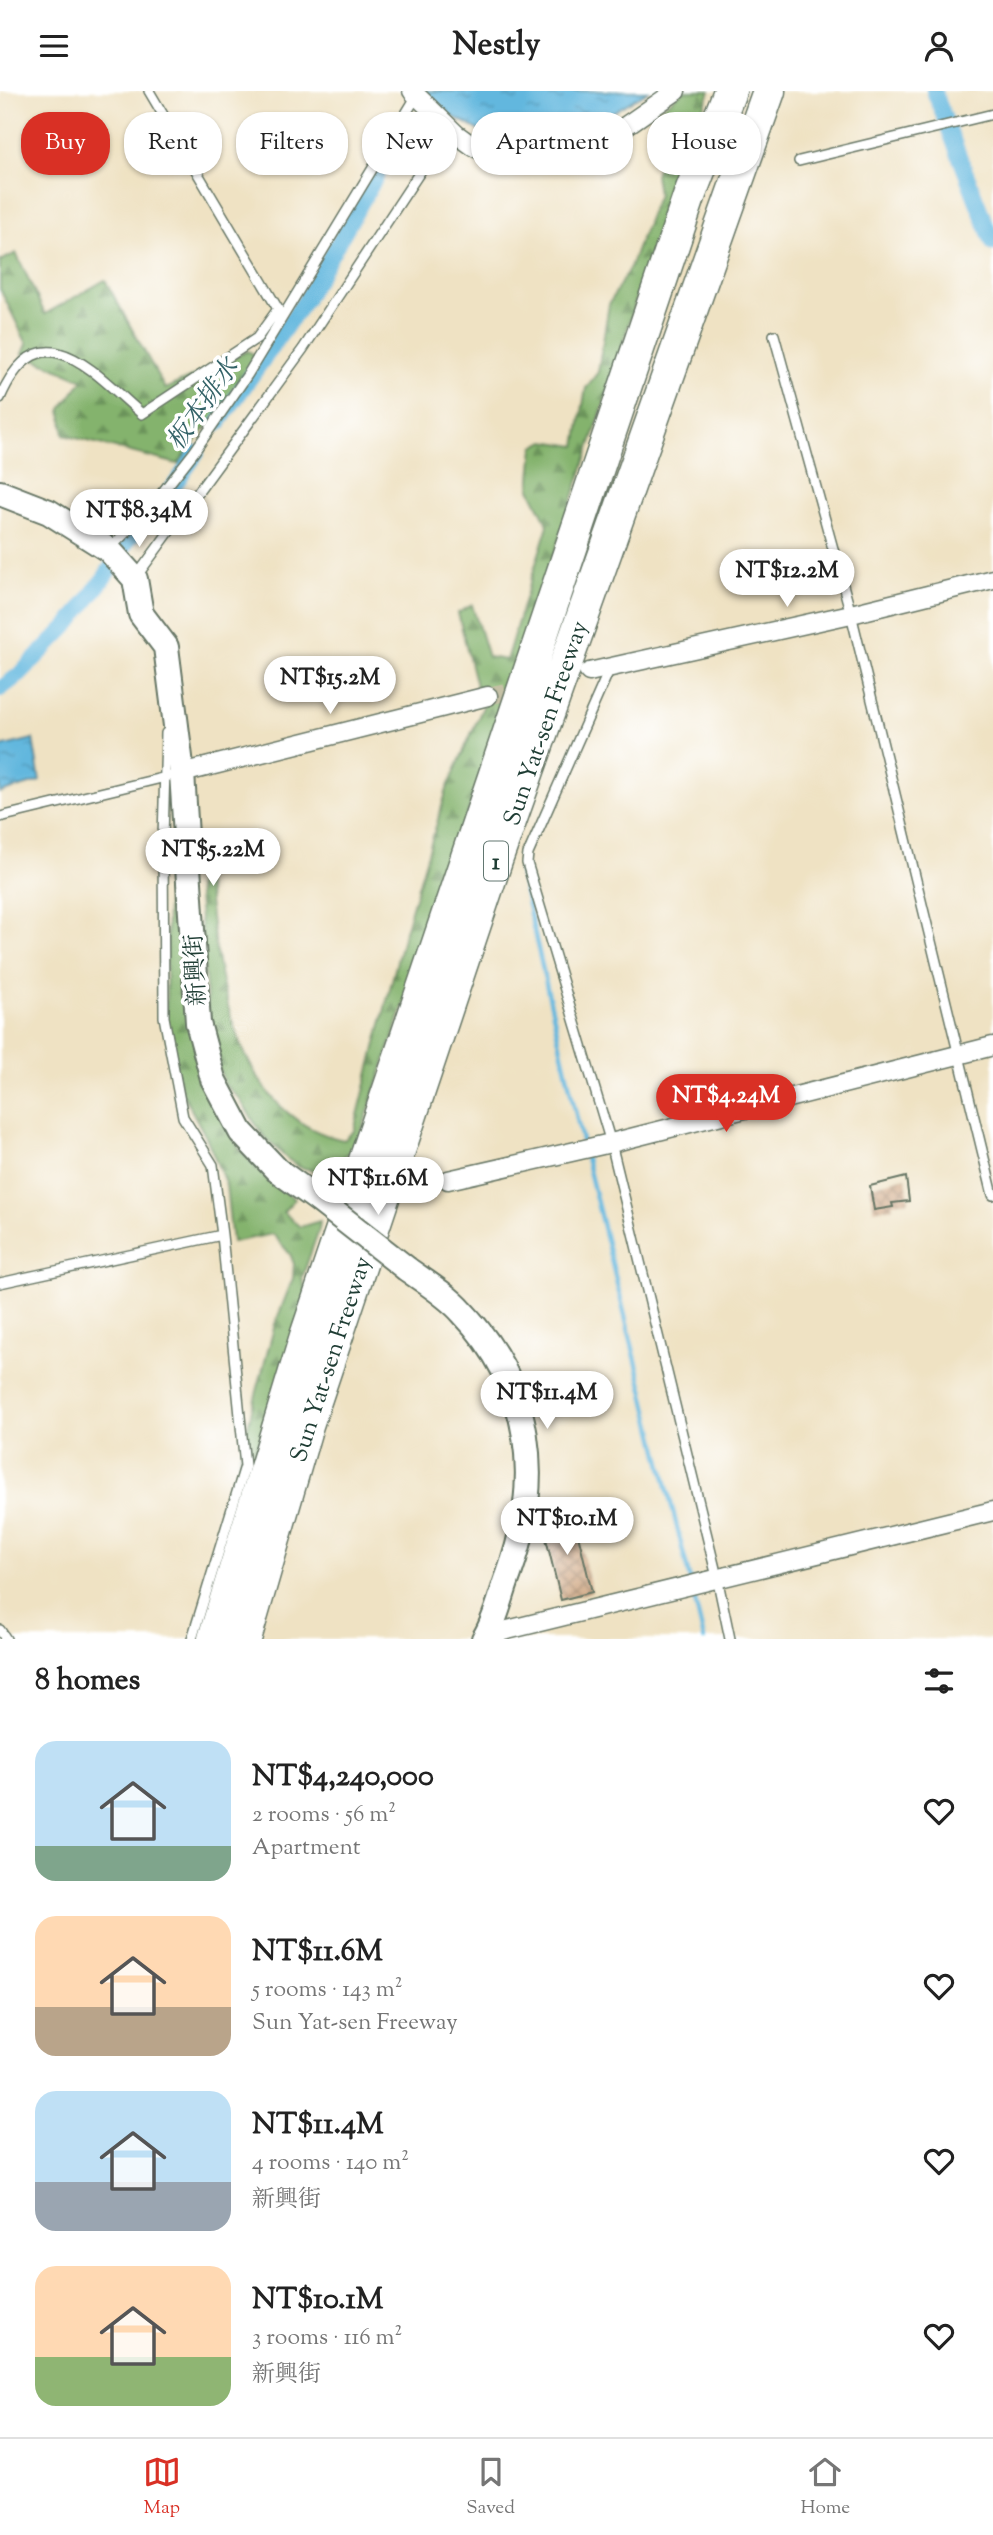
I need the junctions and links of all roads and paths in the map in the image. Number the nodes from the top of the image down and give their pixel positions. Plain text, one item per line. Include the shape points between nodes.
1 (149, 91) edge
2 (676, 91) edge
3 (730, 91) edge
4 (769, 91) edge
5 (414, 94) edge
6 (433, 112) edge
7 (993, 114) edge
8 (457, 134) edge
9 (799, 161) dead end
10 (418, 175) edge
11 (774, 335) dead end
12 (257, 338) junction
13 (262, 348) junction
14 (0, 398) edge
15 (0, 493) edge
16 (109, 550) junction
17 (134, 578) junction
18 (993, 579) edge
19 (851, 614) junction
20 (610, 668) junction
21 (589, 672) dead end
22 (488, 696) tunnel mouth
23 (174, 775) junction
24 (0, 817) edge
25 (993, 1046) edge
26 (958, 1056) junction
27 (611, 1143) junction
28 (448, 1181) dead end
29 (993, 1195) edge
30 (222, 1235) junction
31 (0, 1283) edge
32 (993, 1511) edge
33 (717, 1577) junction
34 (0, 1630) edge
35 (486, 1637) edge
36 (6, 1639) edge
37 (192, 1639) edge
38 (214, 1639) edge
39 (245, 1639) edge
40 (730, 1639) edge

1 - 12 lane via 278,309
2 - 8 street via 597,147 574,156 510,160 474,147
3 - 38 highway, Sun Yat-sen Freeway / 1 via 690,194 311,1323
4 - 39 highway, Sun Yat-sen Freeway / 1 via 497,858 307,1425
5 - 6 street
5 - 13 lane
7 - 9 lane
10 - 17 lane via 303,349
11 - 19 lane
12 - 13 lane
12 - 14 lane via 142,414 77,359 58,352 37,352 19,365
13 - 16 lane via 186,462 147,512
15 - 16 street via 50,512
16 - 17 street
17 - 23 street, 新興街 via 141,614 166,647
18 - 19 street
19 - 20 street
19 - 26 lane
20 - 21 street
20 - 27 lane via 527,863
22 - 23 street
23 - 24 lane
23 - 30 lane via 163,838 164,1017 183,1117 213,1165
23 - 35 street, 新興街, bridge via 198,1023 213,1079 241,1132 277,1170 461,1310 494,1351 512,1387 528,1468 526,1509 517,1550
25 - 26 street
26 - 27 street
26 - 29 lane
27 - 28 street
27 - 33 lane
30 - 31 lane
30 - 37 lane via 245,1466
32 - 33 street
33 - 35 street
33 - 40 lane
34 - 36 lane

